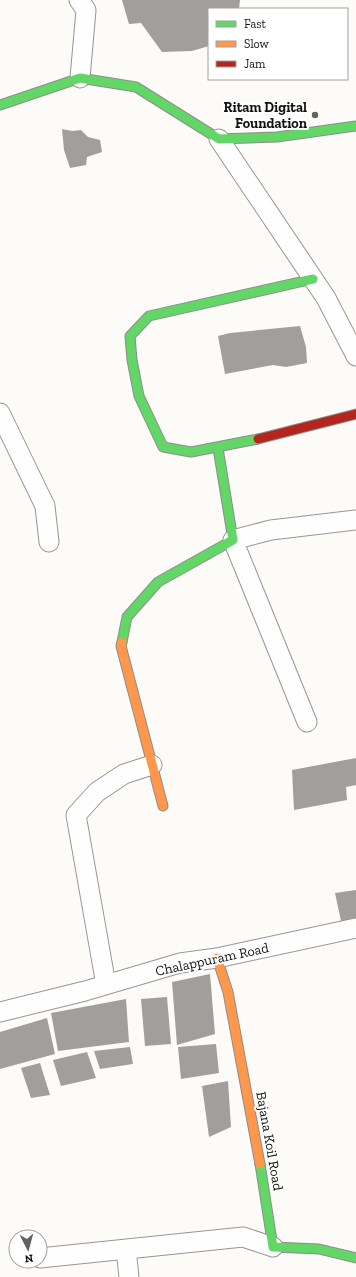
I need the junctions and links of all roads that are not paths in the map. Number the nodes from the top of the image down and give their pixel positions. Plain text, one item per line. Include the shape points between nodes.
1 (79, 0) edge
2 (80, 78) junction
3 (0, 105) edge
4 (356, 126) edge
5 (220, 139) junction
6 (313, 279) junction
7 (356, 356) edge
8 (0, 412) edge
9 (356, 414) edge
10 (218, 448) junction
11 (356, 520) edge
12 (233, 540) junction
13 (49, 542) dead end
14 (307, 722) dead end
15 (152, 765) junction
16 (162, 806) dead end
17 (356, 928) edge
18 (217, 958) junction
19 (106, 985) junction
20 (0, 1012) edge
21 (273, 1247) junction
22 (126, 1249) junction
23 (48, 1257) edge
24 (356, 1258) edge
25 (129, 1277) edge

1 - 2 street via 86,10
2 - 3 street
2 - 5 street via 136,87
4 - 5 street via 277,137
5 - 6 street
6 - 7 street via 326,298
6 - 10 street via 149,316 130,336 139,396 163,447 191,452
8 - 13 street via 45,506
9 - 10 street
10 - 12 street
11 - 12 street via 271,530
12 - 14 street
12 - 15 street via 158,582 128,617 121,646
15 - 16 street
15 - 19 street via 124,774 97,792 76,815
17 - 18 street, Chalappuram Road
18 - 19 street, Chalappuram Road via 180,963
18 - 21 street, Bajana Koil Road via 228,992 253,1121
19 - 20 street, Chalappuram Road
21 - 22 street via 243,1237
21 - 24 street via 319,1249
22 - 23 street
22 - 25 street

